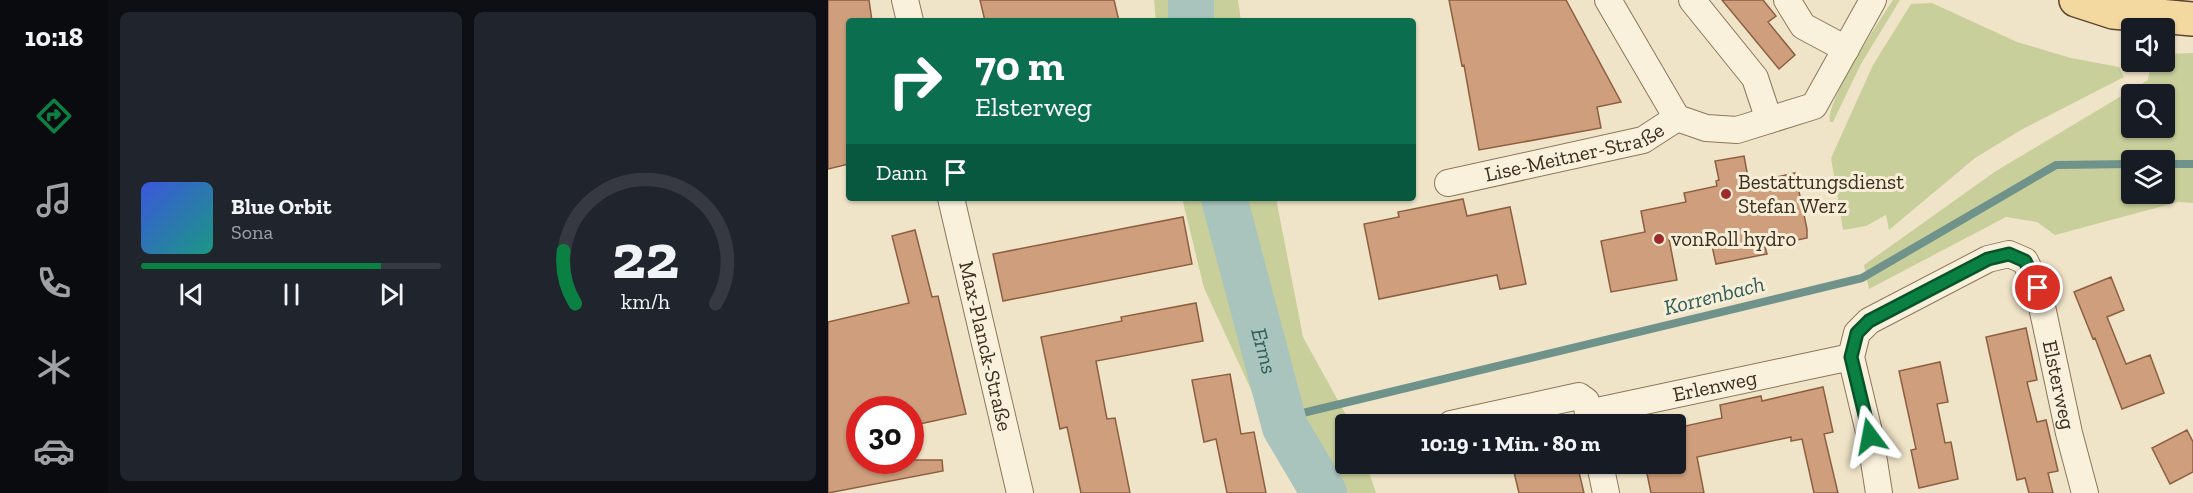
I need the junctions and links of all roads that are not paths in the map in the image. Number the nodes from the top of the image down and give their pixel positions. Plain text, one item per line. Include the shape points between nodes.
1 (905, 0) edge
2 (1608, 0) edge
3 (1692, 0) edge
4 (1787, 0) edge
5 (1873, 0) edge
6 (2076, 0) edge
7 (909, 18) edge
8 (2193, 19) edge
9 (1846, 49) junction
10 (1677, 118) junction
11 (1769, 120) junction
12 (1459, 181) dead end
13 (952, 201) edge
14 (1851, 357) junction
15 (1497, 414) edge
16 (1589, 414) edge
17 (1611, 414) edge
18 (1602, 474) edge
19 (1020, 493) edge
20 (1606, 493) edge
21 (1879, 493) edge
22 (2085, 493) edge

1 - 7 street
2 - 10 street
3 - 11 street via 1755,78
4 - 9 street via 1803,26
5 - 9 street
6 - 8 main road via 2113,12
9 - 11 street via 1814,106
10 - 11 street via 1706,128 1737,130
10 - 12 street, Lise-Meitner-Straße via 1643,140
13 - 19 street, Max-Planck-Straße
14 - 17 street, Erlenweg
14 - 21 street
14 - 22 street, Elsterweg via 1857,333 1869,321 1988,259 2009,254 2025,261 2038,288
15 - 16 street via 1579,396 1586,401
18 - 20 street

